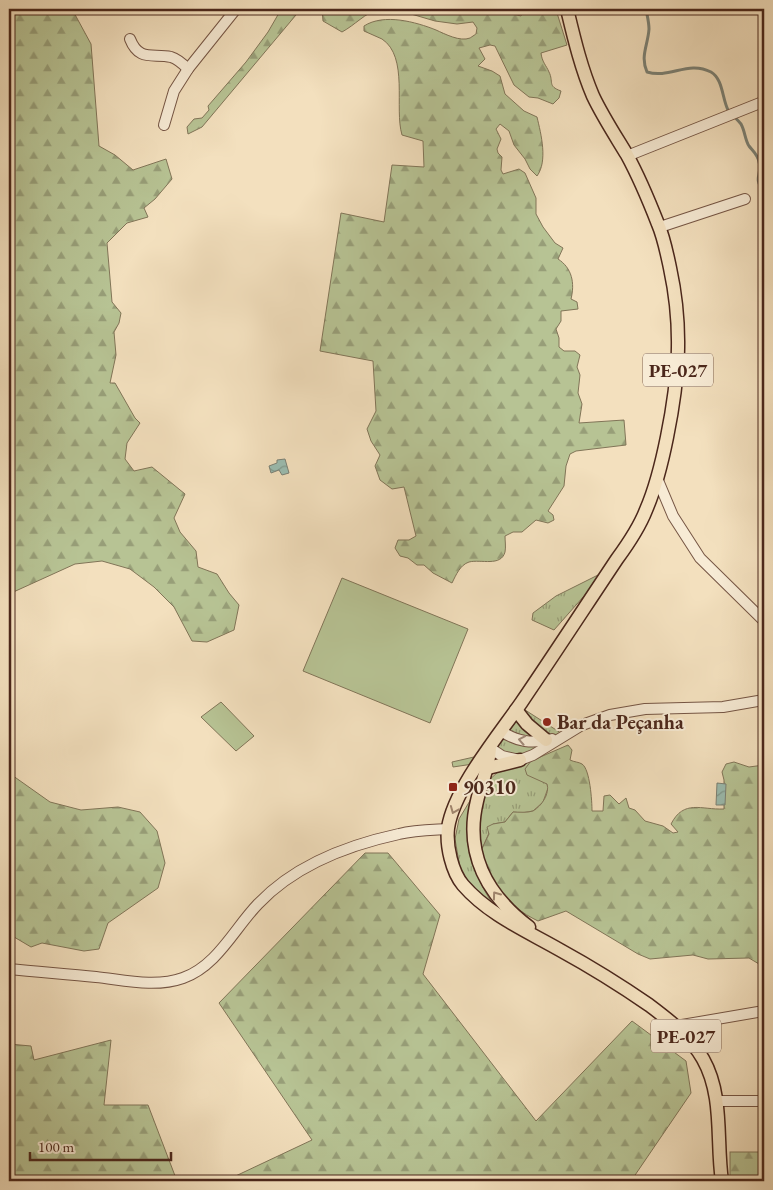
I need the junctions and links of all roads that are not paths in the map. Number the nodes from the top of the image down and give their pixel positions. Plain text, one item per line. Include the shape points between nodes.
1 (236, 9) edge
2 (567, 9) edge
3 (130, 39) dead end
4 (188, 69) junction
5 (760, 103) dead end
6 (164, 125) dead end
7 (627, 156) junction
8 (745, 200) dead end
9 (660, 227) junction
10 (657, 478) junction
11 (764, 621) edge
12 (764, 700) edge
13 (516, 710) junction
14 (500, 731) junction
15 (564, 735) junction
16 (546, 740) junction
17 (490, 748) junction
18 (520, 760) junction
19 (488, 768) junction
20 (448, 829) junction
21 (560, 949) junction
22 (9, 969) edge
23 (764, 1011) edge
24 (676, 1026) junction
25 (716, 1100) junction
26 (764, 1101) edge
27 (722, 1181) edge

1 - 4 street
2 - 7 main road, PE-027 via 582,69 605,119
3 - 4 street via 142,54 176,59
4 - 6 street via 174,91
5 - 7 street
7 - 9 main road, PE-027
8 - 9 street
9 - 10 main road, PE-027 via 676,297 679,354 670,421
10 - 11 street via 673,516 700,558
10 - 13 main road, PE-027 via 635,533
12 - 15 street via 723,707 645,709 610,715
13 - 14 main road, PE-027
13 - 16 main road
16 -> 14 street via 522,741
14 - 17 main road, PE-027
15 - 16 street
15 - 18 street
17 - 18 street via 502,756
17 - 19 main road, PE-027
17 -> 20 main road, PE-027 via 461,794
18 - 19 main road
21 -> 19 main road, PE-027 via 518,919 498,899 484,877 475,850 473,821
20 - 21 main road, PE-027 via 452,860 462,884 511,924
20 - 22 street via 400,833 340,853 298,872 257,905 208,963 181,979 133,982
21 - 24 main road, PE-027 via 628,990
23 - 24 street
24 - 25 main road, PE-027 via 703,1059
25 - 26 street
25 - 27 main road, PE-027

